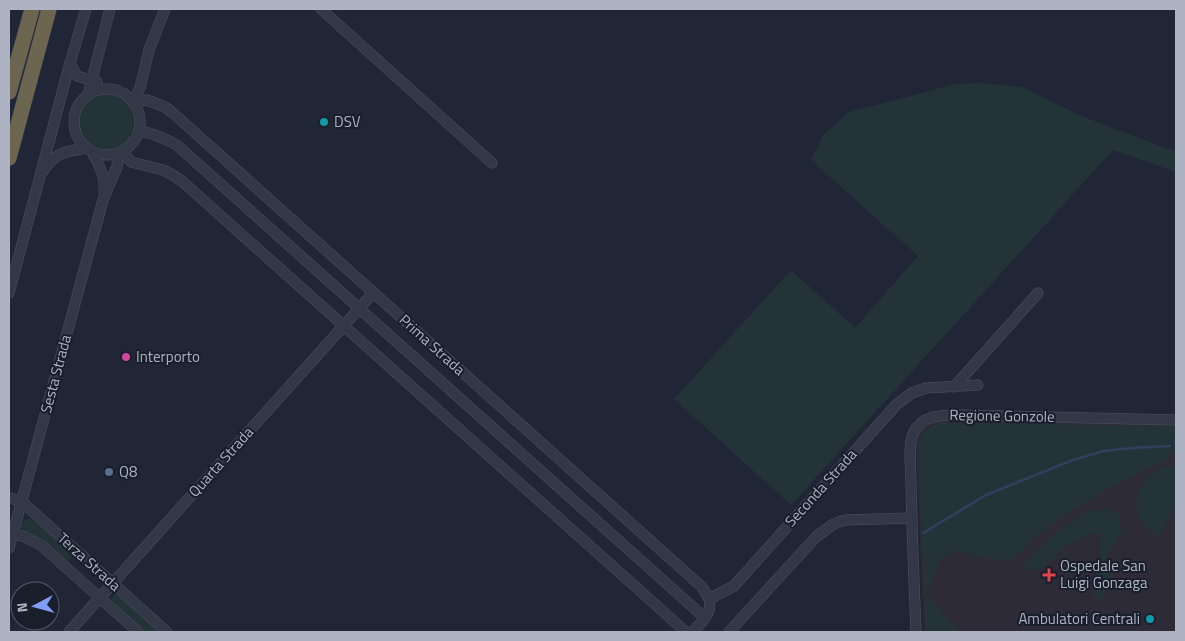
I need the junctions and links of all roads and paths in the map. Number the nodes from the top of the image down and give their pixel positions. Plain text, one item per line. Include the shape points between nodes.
1 (32, 9) edge
2 (49, 9) edge
3 (86, 9) edge
4 (110, 9) edge
5 (165, 9) edge
6 (321, 9) edge
7 (70, 63) junction
8 (92, 80) junction
9 (9, 92) edge
10 (88, 95) junction
11 (132, 98) junction
12 (139, 130) junction
13 (89, 150) junction
14 (120, 153) junction
15 (9, 158) edge
16 (492, 163) dead end
17 (38, 178) junction
18 (103, 200) junction
19 (9, 293) edge
20 (373, 293) junction
21 (1038, 293) dead end
22 (359, 309) junction
23 (343, 326) junction
24 (978, 385) dead end
25 (954, 386) junction
26 (1176, 420) edge
27 (9, 498) edge
28 (21, 501) junction
29 (912, 518) junction
30 (11, 533) edge
31 (9, 548) edge
32 (112, 583) junction
33 (99, 598) junction
34 (709, 599) junction
35 (705, 618) junction
36 (69, 632) edge
37 (138, 632) edge
38 (167, 632) edge
39 (686, 632) edge
40 (693, 632) edge
41 (729, 632) edge
42 (916, 632) edge

1 - 9 highway
2 - 15 highway
3 - 7 street
4 - 8 street
5 - 11 street via 140,88
6 - 16 street
7 - 8 street via 77,76
7 - 17 street
8 - 10 street
8 - 11 street via 112,86
10 - 11 street via 110,89
10 - 13 street, Sesta Strada via 80,102 74,121 75,132
11 - 12 street via 139,115
11 - 20 street, Prima Strada via 147,100 173,113
12 - 14 street via 133,143
12 - 22 street, Prima Strada via 178,146
13 - 14 street via 100,155
13 - 17 street via 54,157
13 - 18 street, Sesta Strada via 105,184
14 - 18 street, Sesta Strada
14 - 23 street via 131,162 163,170 183,182
17 - 19 street
18 - 28 street, Sesta Strada
20 - 22 street, Quarta Strada
20 - 34 street, Prima Strada via 702,587
21 - 25 street
22 - 23 street, Quarta Strada
22 - 35 street, Prima Strada
23 - 32 street, Quarta Strada
23 - 39 street
24 - 25 street, Seconda Strada
25 - 34 street, Seconda Strada via 918,390 897,404 734,586
26 - 29 street, Regione Gonzole via 959,415 924,420 912,435
27 - 28 street, Terza Strada
28 - 30 street, Sesta Strada
28 - 32 street, Terza Strada
29 - 41 street via 846,520 832,524 816,537
29 - 42 street, Regione Gonzole
30 - 31 street, Sesta Strada
30 - 33 street, Terza Strada via 42,546
32 - 33 street, Quarta Strada
32 - 38 street, Terza Strada
33 - 36 street, Quarta Strada
33 - 37 street, Terza Strada
34 - 35 street via 710,609
35 - 40 street

